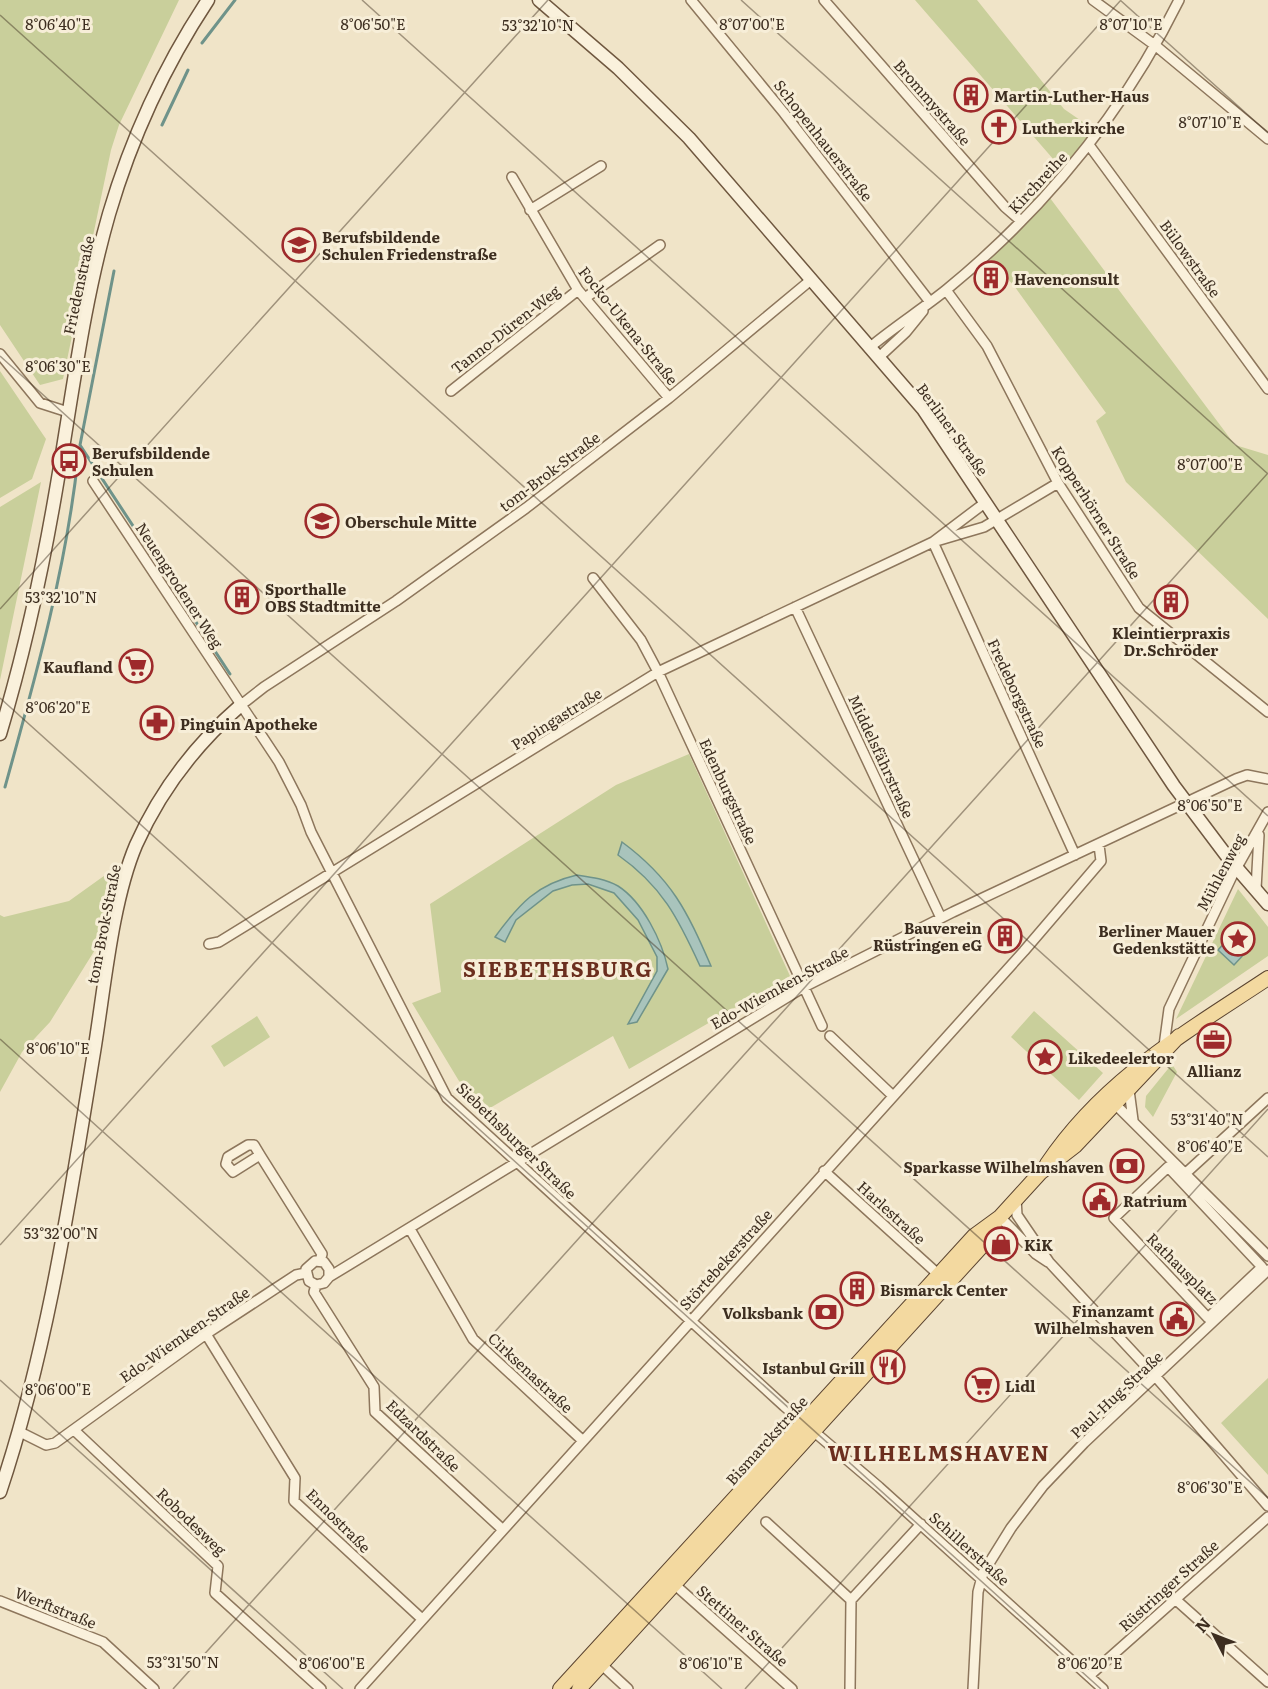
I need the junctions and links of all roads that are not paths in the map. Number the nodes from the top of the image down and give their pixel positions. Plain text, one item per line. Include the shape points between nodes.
1 (208, 0) edge
2 (539, 0) edge
3 (691, 0) edge
4 (824, 0) edge
5 (1093, 0) edge
6 (1179, 0) edge
7 (1156, 46) junction
8 (1267, 137) edge
9 (1089, 145) junction
10 (601, 166) dead end
11 (512, 177) dead end
12 (530, 210) junction
13 (1022, 222) junction
14 (660, 245) dead end
15 (812, 279) junction
16 (578, 290) junction
17 (946, 290) junction
18 (585, 298) junction
19 (930, 302) junction
20 (869, 348) junction
21 (0, 354) edge
22 (878, 358) junction
23 (1268, 389) edge
24 (451, 391) dead end
25 (669, 398) junction
26 (68, 412) junction
27 (93, 481) dead end
28 (1058, 483) junction
29 (986, 502) junction
30 (998, 519) junction
31 (933, 542) junction
32 (593, 578) dead end
33 (795, 607) junction
34 (658, 672) junction
35 (241, 705) junction
36 (1268, 712) edge
37 (0, 734) edge
38 (1268, 779) edge
39 (1188, 804) junction
40 (1268, 812) edge
41 (1259, 831) junction
42 (1099, 845) junction
43 (1075, 855) junction
44 (1237, 868) junction
45 (332, 873) junction
46 (1256, 889) junction
47 (1268, 904) edge
48 (941, 918) junction
49 (209, 944) dead end
50 (1268, 978) edge
51 (804, 987) junction
52 (822, 1026) dead end
53 (830, 1036) dead end
54 (1179, 1036) junction
55 (1164, 1046) junction
56 (1125, 1085) junction
57 (893, 1096) junction
58 (1268, 1098) edge
59 (1117, 1104) junction
60 (1095, 1105) junction
61 (1133, 1120) junction
62 (260, 1155) dead end
63 (516, 1163) junction
64 (824, 1171) junction
65 (1040, 1173) junction
66 (1186, 1173) junction
67 (1016, 1199) junction
68 (1000, 1217) junction
69 (1114, 1218) joint
70 (410, 1229) junction
71 (1268, 1256) edge
72 (320, 1261) junction
73 (1049, 1262) junction
74 (1268, 1270) edge
75 (306, 1273) junction
76 (939, 1275) junction
77 (329, 1277) junction
78 (316, 1285) junction
79 (689, 1320) junction
80 (206, 1334) junction
81 (1156, 1377) junction
82 (809, 1427) junction
83 (74, 1430) junction
84 (20, 1432) junction
85 (582, 1440) junction
86 (0, 1492) edge
87 (1268, 1506) edge
88 (1268, 1516) edge
89 (766, 1522) dead end
90 (921, 1524) junction
91 (502, 1529) junction
92 (981, 1578) junction
93 (674, 1584) junction
94 (1175, 1599) junction
95 (850, 1600) junction
96 (0, 1601) edge
97 (422, 1619) junction
98 (601, 1664) junction
99 (1089, 1676) junction
100 (1268, 1682) edge
101 (154, 1689) edge
102 (321, 1689) edge
103 (360, 1689) edge
104 (560, 1689) edge
105 (579, 1689) edge
106 (628, 1689) edge
107 (792, 1689) edge
108 (850, 1689) edge
109 (973, 1689) edge
110 (1103, 1689) edge

1 - 26 main road, Friedenstraße via 163,78 125,165 101,245
2 - 15 main road, Berliner Straße via 672,120
3 - 19 street, Schopenhauerstraße
4 - 13 street, Brommystraße
5 - 7 street
6 - 7 street, Kirchreihe
7 - 8 street
7 - 9 street, Kirchreihe
9 - 13 street, Kirchreihe
9 - 23 street, Bülowstraße
10 - 12 street
11 - 12 street, Focko-Ukena-Straße
12 - 16 street, Focko-Ukena-Straße
13 - 17 street, Kirchreihe
14 - 18 street
15 - 20 main road, Berliner Straße
15 - 25 street, tom-Brok-Straße
16 - 18 street, Focko-Ukena-Straße
16 - 24 street, Tanno-Düren-Weg
17 - 19 street, Kirchreihe
17 - 28 street, Kopperhörner Straße via 987,346
18 - 25 street, Focko-Ukena-Straße
19 - 20 street, Kirchreihe
19 - 22 street, Kirchreihe
20 - 22 main road, Berliner Straße
21 - 26 street via 35,399 49,408
22 - 29 main road, Berliner Straße via 923,409
25 - 35 street, tom-Brok-Straße via 433,575
26 - 37 main road, Friedenstraße via 37,588
27 - 35 street, Neuengrodener Weg
28 - 30 street, Papingastraße
28 - 36 street, Kopperhörner Straße via 1139,608
29 - 30 main road, Berliner Straße
29 - 31 street, Papingastraße
30 - 31 street, Papingastraße
30 - 39 main road, Berliner Straße
31 - 33 street, Papingastraße
31 - 43 street, Fredeborgstraße
32 - 34 street, Edenburgstraße via 641,640
33 - 34 street, Papingastraße
33 - 48 street, Middelsfährstraße
34 - 45 street, Papingastraße
34 - 51 street, Edenburgstraße
35 - 45 street, Siebethsburger Straße via 279,762
35 - 84 main road, tom-Brok-Straße via 206,738 175,776 148,822 129,867 54,1291
38 - 39 street, Edo-Wiemken-Straße via 1247,775
39 - 42 street, Edo-Wiemken-Straße
39 - 44 main road, Berliner Straße
40 - 41 street, Mühlenweg
41 - 44 street, Mühlenweg
41 - 46 street
42 - 43 street, Edo-Wiemken-Straße
42 - 57 street, Störtebekerstraße via 1101,861
43 - 48 street, Edo-Wiemken-Straße
44 - 46 main road, Berliner Straße
44 - 55 street, Mühlenweg via 1169,1010
45 - 49 street, Papingastraße via 219,942
45 - 63 street, Siebethsburger Straße via 447,1098
46 - 47 main road, Berliner Straße
48 - 51 street, Edo-Wiemken-Straße
50 - 54 main road, Bismarckstraße
51 - 52 street, Edenburgstraße
51 - 63 street, Edo-Wiemken-Straße
53 - 57 street
54 - 55 main road, Bismarckstraße
54 - 56 main road, Bismarckstraße
55 - 56 main road, Bismarckstraße
56 - 59 main road, Bismarckstraße
56 - 60 main road, Bismarckstraße
56 - 61 street
57 - 64 street, Störtebekerstraße
58 - 66 street
59 - 60 street via 1111,1101
59 - 61 street
59 - 65 main road, Bismarckstraße via 1075,1146
60 - 65 main road, Bismarckstraße via 1066,1135
61 - 66 street
62 - 72 street via 322,1254
63 - 70 street, Edo-Wiemken-Straße
63 - 79 street, Siebethsburger Straße
64 - 76 street, Harlestraße
64 - 79 street, Störtebekerstraße
65 - 67 main road, Bismarckstraße
66 - 71 street
67 - 68 main road, Bismarckstraße
67 - 73 street via 1017,1215
68 - 73 street
68 - 76 main road, Bismarckstraße via 974,1236
68 - 82 main road, Bismarckstraße via 983,1245
69 - 69 street, Rathausplatz via 1168,1167 1262,1267 1208,1318
70 - 77 street, Edo-Wiemken-Straße
70 - 85 street, Cirksenastraße via 473,1339
72 - 75 street, Edo-Wiemken-Straße via 308,1265
72 - 77 street via 329,1269
73 - 81 street
74 - 81 street, Paul-Hug-Straße
75 - 78 street
75 - 80 street, Edo-Wiemken-Straße via 296,1275
76 - 82 main road, Bismarckstraße
77 - 78 street, Edo-Wiemken-Straße
78 - 91 street, Edzardstraße via 314,1292 374,1388 375,1412
79 - 82 street, Siebethsburger Straße
79 - 85 street, Störtebekerstraße
80 - 83 street, Edo-Wiemken-Straße
80 - 97 street, Ennostraße via 295,1478 294,1502
81 - 87 street
81 - 92 street, Paul-Hug-Straße via 1043,1486 1011,1528
82 - 90 street, Schillerstraße
82 - 93 main road, Bismarckstraße
82 - 104 main road, Bismarckstraße
83 - 84 street, Edo-Wiemken-Straße via 51,1445
83 - 102 street, Robodesweg via 218,1566 215,1593
84 - 86 main road, tom-Brok-Straße
85 - 91 street, Störtebekerstraße
88 - 94 street, Rüstringer Straße
89 - 95 street
90 - 92 street, Schillerstraße
90 - 95 street
91 - 97 street, Störtebekerstraße
92 - 99 street, Schillerstraße
92 - 109 street, Paul-Hug-Straße
93 - 98 main road, Bismarckstraße
93 - 107 street, Stettiner Straße
94 - 99 street, Rüstringer Straße
94 - 100 street
95 - 108 street
96 - 101 street, Werftstraße via 103,1642
97 - 103 street, Störtebekerstraße
98 - 105 main road, Bismarckstraße
98 - 106 street
99 - 110 street, Schillerstraße

